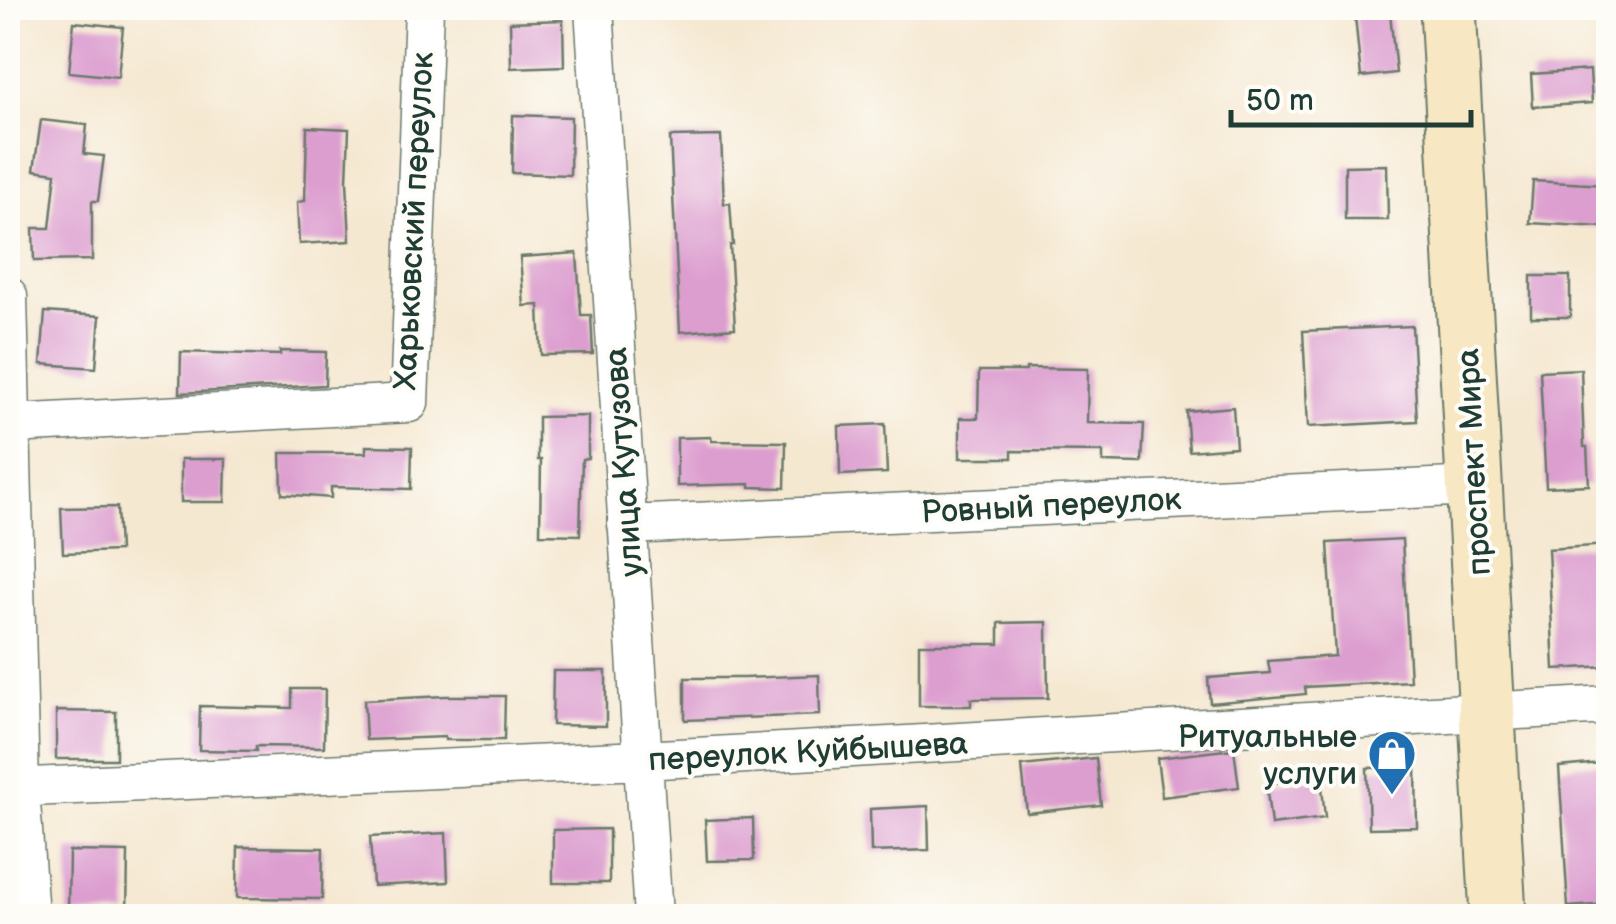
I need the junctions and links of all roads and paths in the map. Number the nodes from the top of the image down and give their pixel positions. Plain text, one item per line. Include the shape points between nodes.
1 (424, 8) edge
2 (594, 8) edge
3 (1448, 8) edge
4 (8, 296) edge
5 (12, 424) junction
6 (1474, 486) junction
7 (627, 525) junction
8 (1608, 706) edge
9 (1487, 712) junction
10 (642, 760) junction
11 (14, 788) edge
12 (29, 916) edge
13 (652, 916) edge
14 (1498, 916) edge

1 - 5 street, Харьковский переулок via 409,403
2 - 7 street, улица Кутузова
3 - 6 main road, проспект Мира
4 - 5 street
5 - 11 street
6 - 7 street, Ровный переулок
6 - 9 main road, проспект Мира
7 - 10 street, улица Кутузова
8 - 9 street, переулок Куйбышева
9 - 10 street, переулок Куйбышева
9 - 14 main road, проспект Мира
10 - 11 street, переулок Куйбышева
10 - 13 street, улица Кутузова
11 - 12 street

